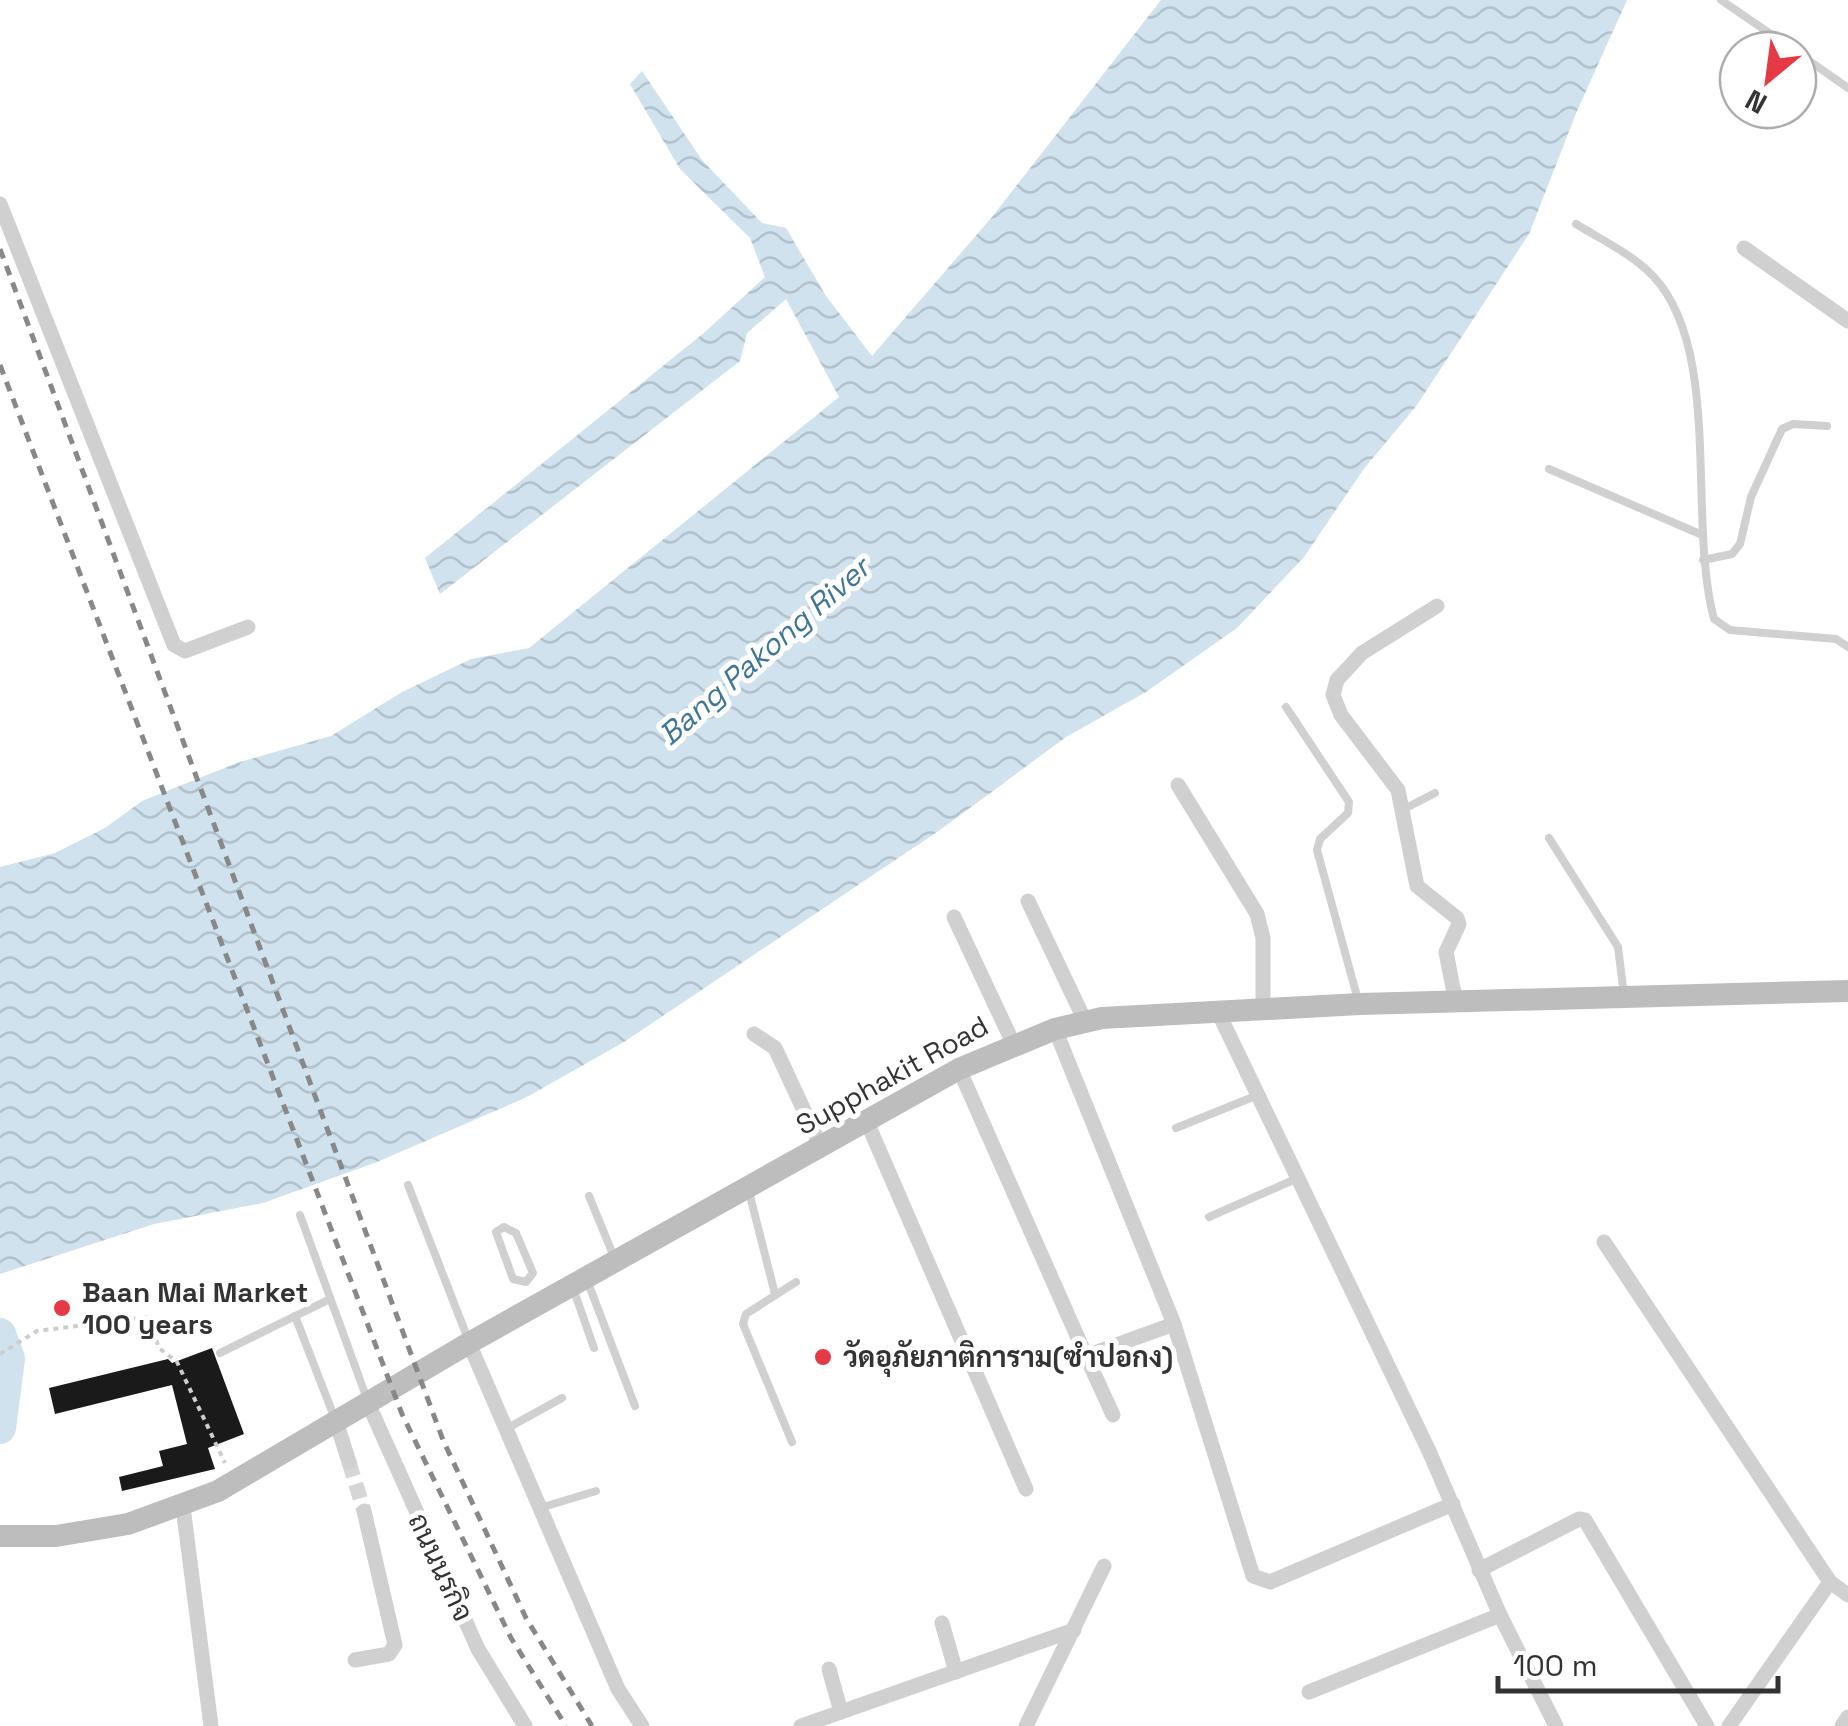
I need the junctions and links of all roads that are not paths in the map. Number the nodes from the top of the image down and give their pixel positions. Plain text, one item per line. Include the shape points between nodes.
1 (1721, 0) edge
2 (1733, 3) edge
3 (1766, 30) edge
4 (1818, 67) edge
5 (1848, 88) edge
6 (0, 204) edge
7 (1576, 224) dead end
8 (1744, 248) dead end
9 (1848, 321) edge
10 (1827, 426) dead end
11 (1549, 469) dead end
12 (1700, 534) junction
13 (1703, 560) junction
14 (1437, 606) dead end
15 (248, 627) dead end
16 (1848, 647) edge
17 (1286, 707) dead end
18 (1178, 786) dead end
19 (1435, 792) dead end
20 (1404, 809) junction
21 (1549, 838) dead end
22 (1028, 901) dead end
23 (954, 916) dead end
24 (1848, 991) edge
25 (1625, 999) junction
26 (1456, 1003) junction
27 (1360, 1004) junction
28 (1263, 1010) junction
29 (1218, 1012) junction
30 (1086, 1021) junction
31 (1055, 1028) junction
32 (754, 1034) dead end
33 (1013, 1043) junction
34 (959, 1069) junction
35 (1258, 1095) junction
36 (867, 1122) junction
37 (1176, 1128) dead end
38 (821, 1148) junction
39 (1298, 1178) junction
40 (408, 1185) dead end
41 (748, 1188) junction
42 (589, 1196) dead end
43 (300, 1215) dead end
44 (1209, 1217) dead end
45 (1604, 1242) dead end
46 (616, 1261) junction
47 (526, 1282) junction
48 (579, 1282) junction
49 (796, 1282) dead end
50 (775, 1294) junction
51 (330, 1299) junction
52 (534, 1307) junction
53 (295, 1316) junction
54 (1174, 1324) junction
55 (469, 1343) junction
56 (594, 1348) dead end
57 (220, 1353) dead end
58 (1086, 1356) junction
59 (562, 1398) dead end
60 (368, 1403) junction
61 (634, 1406) dead end
62 (1113, 1415) dead end
63 (336, 1421) junction
64 (506, 1429) junction
65 (792, 1442) dead end
66 (349, 1462) tunnel mouth
67 (1026, 1490) dead end
68 (596, 1491) dead end
69 (1453, 1504) junction
70 (184, 1507) junction
71 (540, 1508) junction
72 (364, 1511) tunnel mouth
73 (0, 1536) edge
74 (1104, 1566) dead end
75 (1479, 1570) junction
76 (1830, 1582) junction
77 (1848, 1596) edge
78 (1500, 1615) junction
79 (942, 1623) dead end
80 (1074, 1630) junction
81 (355, 1660) dead end
82 (829, 1670) dead end
83 (956, 1672) junction
84 (1308, 1692) dead end
85 (840, 1712) junction
86 (1848, 1717) edge
87 (210, 1726) edge
88 (526, 1726) edge
89 (642, 1726) edge
90 (801, 1726) edge
91 (1026, 1726) edge
92 (1556, 1726) edge
93 (1706, 1726) edge
94 (1729, 1726) edge
95 (1842, 1726) edge

1 - 2 lane
2 - 3 lane
4 - 5 lane
6 - 15 street via 174,645 185,652
7 - 12 lane via 1652,276 1688,332
8 - 9 street
10 - 13 lane via 1782,429 1751,497 1740,544 1732,554
11 - 12 lane
12 - 13 lane
13 - 16 lane via 1714,619 1730,630 1836,639
14 - 20 street via 1362,653 1336,680 1333,696 1398,790
17 - 27 lane via 1349,802 1348,813 1318,850
18 - 28 street via 1257,914 1264,938
19 - 20 lane
20 - 26 street via 1417,886 1459,924 1446,952
21 - 25 lane via 1618,947
22 - 30 street
23 - 33 street
24 - 25 main road, Supphakit Road
25 - 26 main road, Supphakit Road
26 - 27 main road, Supphakit Road
27 - 28 main road, Supphakit Road
28 - 29 main road, Supphakit Road
29 - 30 main road, Supphakit Road
29 - 35 street
30 - 31 main road, Supphakit Road
31 - 33 main road, Supphakit Road
31 - 54 street
32 - 38 street via 775,1048
33 - 34 main road, Supphakit Road
34 - 36 main road, Supphakit Road
34 - 58 street
35 - 37 lane
35 - 39 street
36 - 38 main road, Supphakit Road
36 - 67 street
38 - 41 main road, Supphakit Road
39 - 44 lane
39 - 69 street
40 - 55 lane
41 - 46 main road, Supphakit Road
41 - 50 lane
42 - 46 lane
43 - 51 lane
45 - 76 street
46 - 48 main road, Supphakit Road
47 - 47 lane via 533,1272 516,1233 504,1226 496,1241 513,1279
47 - 52 lane
48 - 52 main road, Supphakit Road
48 - 56 lane
48 - 61 lane
49 - 50 lane
50 - 65 lane via 746,1314 743,1324
51 - 53 lane
51 - 60 lane
52 - 55 main road, Supphakit Road
53 - 57 lane
53 - 63 lane
54 - 58 street
54 - 69 street via 1258,1581 1270,1582
55 - 60 main road, Supphakit Road
55 - 64 street
58 - 62 street
59 - 64 lane
60 - 63 main road, Supphakit Road
60 - 88 street, ถนนนรกิจ via 478,1649
63 - 66 street
63 - 70 main road, Supphakit Road
64 - 71 street
68 - 71 lane
69 - 75 street
70 - 73 main road, Supphakit Road via 56,1536
70 - 87 street
71 - 89 street via 618,1689
72 - 81 street via 395,1644 389,1654
74 - 80 street
75 - 78 street
75 - 93 street via 1585,1520
76 - 77 street
76 - 94 street
78 - 84 street
78 - 92 street
79 - 83 street
80 - 83 street
80 - 91 street
82 - 85 street
83 - 85 street
85 - 90 street
86 - 95 street

